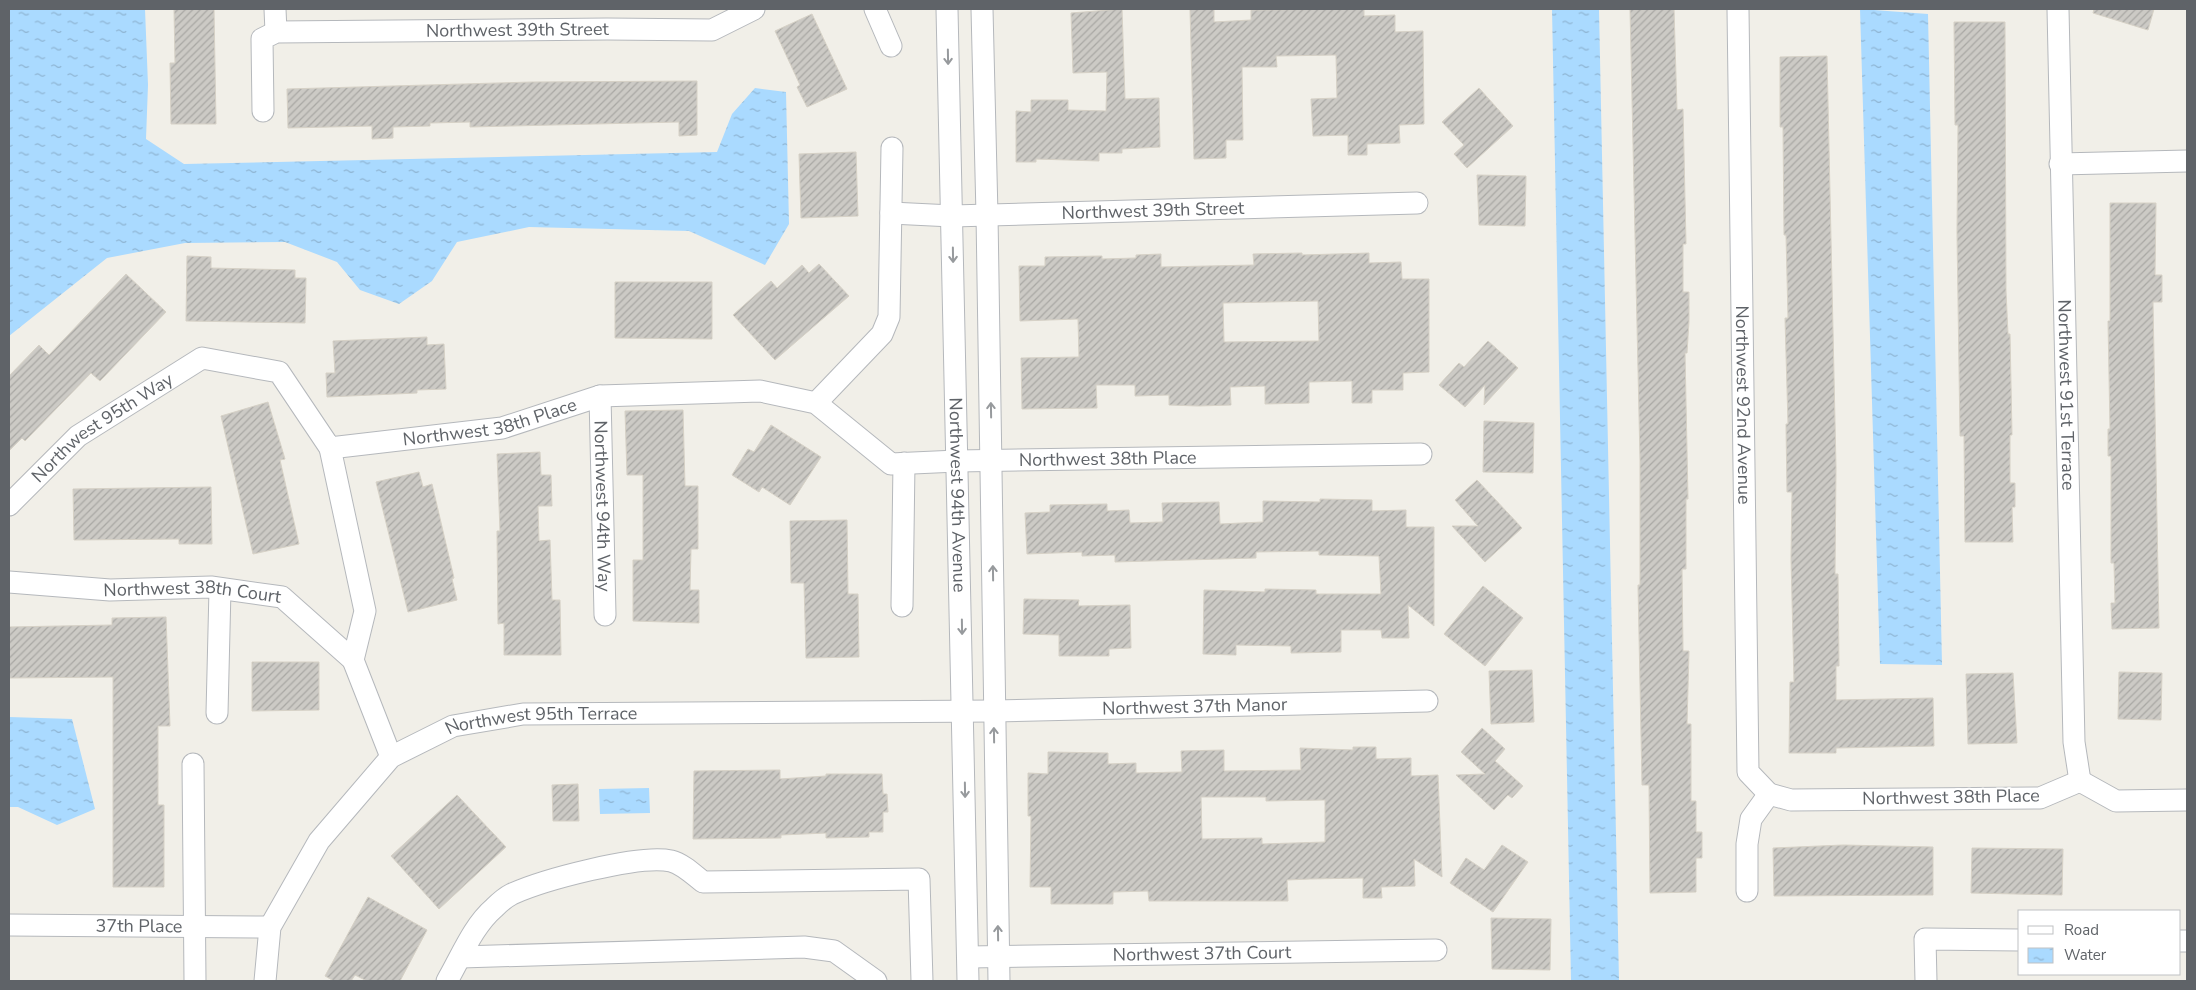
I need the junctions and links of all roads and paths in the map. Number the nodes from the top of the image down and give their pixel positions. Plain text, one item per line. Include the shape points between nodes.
1 (275, 9) edge
2 (754, 9) edge
3 (874, 9) edge
4 (947, 9) edge
5 (982, 9) edge
6 (1738, 9) edge
7 (2058, 9) edge
8 (607, 19) edge
9 (276, 32) junction
10 (890, 46) dead end
11 (263, 111) dead end
12 (892, 148) dead end
13 (2187, 161) edge
14 (2060, 164) junction
15 (1417, 203) dead end
16 (890, 214) junction
17 (988, 215) junction
18 (952, 216) junction
19 (600, 396) junction
20 (816, 403) junction
21 (330, 448) junction
22 (1421, 454) dead end
23 (957, 461) junction
24 (991, 461) junction
25 (904, 463) junction
26 (9, 505) edge
27 (9, 582) edge
28 (220, 589) junction
29 (902, 606) dead end
30 (605, 615) dead end
31 (353, 660) junction
32 (1428, 701) dead end
33 (964, 710) junction
34 (994, 711) junction
35 (217, 713) dead end
36 (391, 757) junction
37 (193, 764) dead end
38 (2080, 782) junction
39 (1769, 794) junction
40 (2187, 800) edge
41 (1748, 891) dead end
42 (9, 925) edge
43 (195, 927) junction
44 (270, 927) junction
45 (2018, 940) edge
46 (1436, 950) dead end
47 (461, 957) junction
48 (968, 957) junction
49 (998, 957) junction
50 (196, 981) edge
51 (265, 981) edge
52 (447, 981) edge
53 (876, 981) edge
54 (922, 981) edge
55 (968, 981) edge
56 (999, 981) edge
57 (1926, 981) edge

1 - 9 street
2 - 8 street, Northwest 39th Street via 712,30
3 - 10 street
4 -> 18 street, Northwest 94th Avenue
5 - 17 street, Northwest 94th Avenue
6 - 39 street, Northwest 92nd Avenue via 1748,772
7 - 14 street, Northwest 91st Terrace
8 - 9 street, Northwest 39th Street
9 - 11 street via 262,39
12 - 16 street
13 - 14 street
14 - 38 street, Northwest 91st Terrace via 2074,742
15 - 17 street, Northwest 39th Street
16 - 18 street, Northwest 39th Street
16 - 20 street via 889,317 882,334
17 - 18 street, Northwest 39th Street
24 -> 17 street, Northwest 94th Avenue
18 -> 23 street, Northwest 94th Avenue
19 - 20 street, Northwest 38th Place via 760,391
19 - 21 street, Northwest 38th Place via 502,428
19 - 30 street, Northwest 94th Way
20 - 25 street, Northwest 38th Place via 891,464
21 - 26 street, Northwest 95th Way via 279,372 202,358 78,436
21 - 31 street via 365,611
22 - 24 street, Northwest 38th Place
23 - 24 street, Northwest 38th Place
23 - 25 street, Northwest 38th Place
23 -> 33 street, Northwest 94th Avenue
34 -> 24 street, Northwest 94th Avenue
25 - 29 street
27 - 28 street, Northwest 38th Court via 110,590
28 - 31 street, Northwest 38th Court via 282,597
28 - 35 street
31 - 36 street
32 - 34 street, Northwest 37th Manor
33 - 34 street, Northwest 37th Manor
33 - 36 street, Northwest 95th Terrace via 523,714 454,726
33 -> 48 street, Northwest 94th Avenue
49 -> 34 street, Northwest 94th Avenue
36 - 44 street, Northwest 95th Terrace via 319,841
37 - 43 street
38 - 39 street, Northwest 38th Place via 2040,798 1791,800
38 - 40 street via 2116,801
39 - 41 street via 1751,819 1747,844
42 - 43 street, 37th Place
43 - 44 street, 37th Place
43 - 50 street
44 - 51 street, Northwest 95th Terrace
45 - 57 street via 1925,939
46 - 49 street, Northwest 37th Court
47 - 52 street
47 - 53 street via 804,946 834,951
47 - 54 street via 492,909 511,894 612,866 671,862 703,882 920,879
48 - 49 street, Northwest 37th Court
48 - 55 street, Northwest 94th Avenue
49 - 56 street, Northwest 94th Avenue

